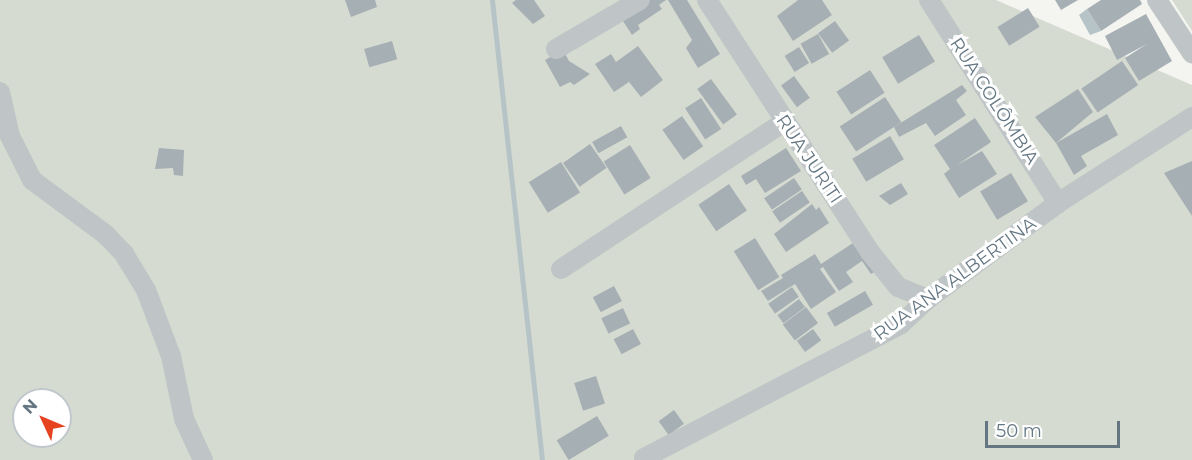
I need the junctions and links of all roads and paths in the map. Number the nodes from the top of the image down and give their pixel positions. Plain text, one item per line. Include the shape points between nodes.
1 (640, 0) edge
2 (707, 0) edge
3 (929, 0) edge
4 (1157, 0) edge
5 (556, 49) dead end
6 (1192, 53) edge
7 (0, 92) edge
8 (1192, 117) edge
9 (784, 122) junction
10 (1058, 203) junction
11 (561, 269) dead end
12 (928, 299) junction
13 (644, 458) dead end
14 (203, 460) edge

1 - 5 street
2 - 9 street, RUA JURITI
3 - 10 street, RUA COLÔMBIA
4 - 6 street
7 - 14 street via 10,136 32,180 105,234 124,254 146,290 171,356 184,419
8 - 10 street, RUA ANA ALBERTINA
9 - 11 street
9 - 12 street, RUA JURITI via 898,287
10 - 12 street, RUA ANA ALBERTINA
12 - 13 street, RUA ANA ALBERTINA via 880,337

